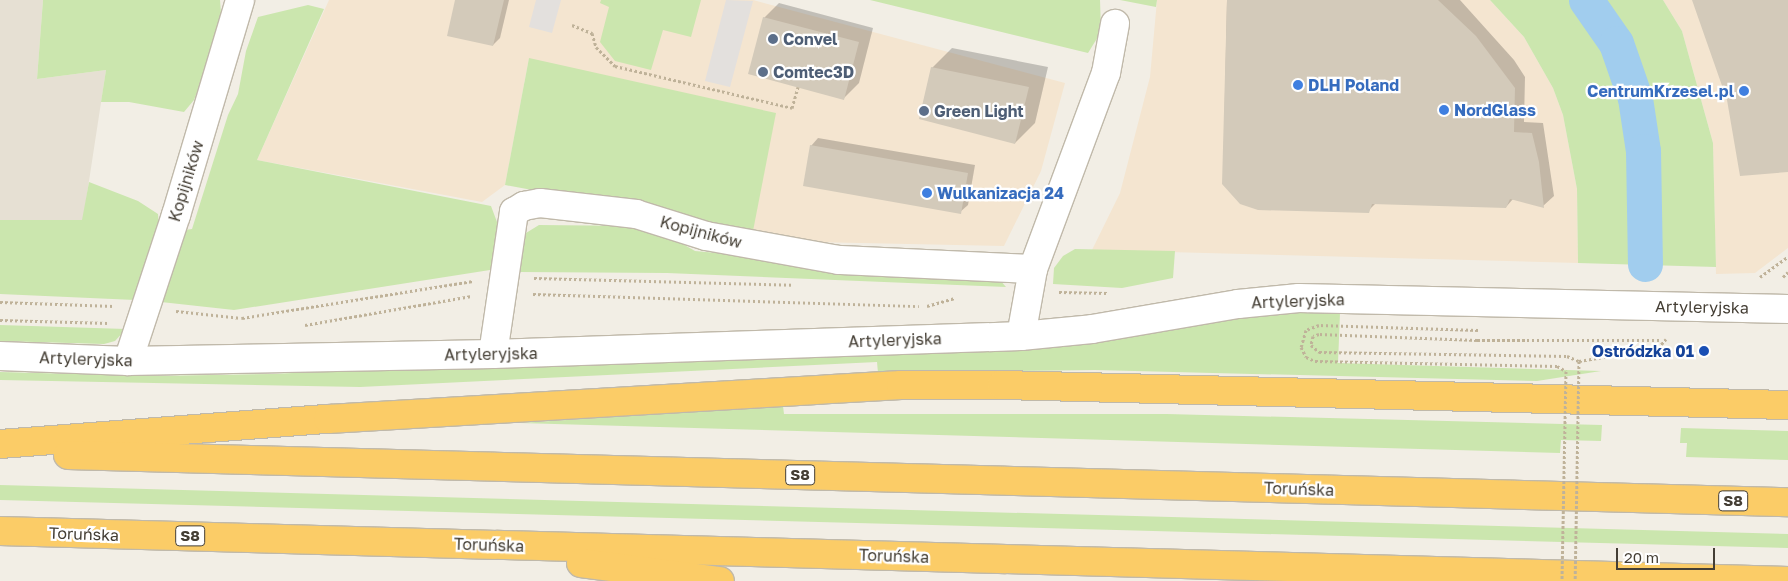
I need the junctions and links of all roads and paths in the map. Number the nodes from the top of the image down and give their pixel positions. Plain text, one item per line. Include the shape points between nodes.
1 (240, 0) edge
2 (1115, 24) dead end
3 (572, 25) dead end
4 (798, 87) dead end
5 (1033, 269) junction
6 (502, 294) junction
7 (964, 296) dead end
8 (1788, 309) edge
9 (0, 320) edge
10 (140, 324) junction
11 (301, 325) dead end
12 (1478, 330) dead end
13 (1021, 336) junction
14 (1666, 339) junction
15 (1672, 339) dead end
16 (493, 354) junction
17 (0, 356) edge
18 (128, 361) junction
19 (1579, 361) junction
20 (1788, 405) edge
21 (0, 444) edge
22 (0, 453) edge
23 (1788, 502) edge
24 (0, 531) edge
25 (380, 542) junction
26 (1586, 578) edge
27 (720, 581) edge
28 (1562, 581) edge
29 (1788, 581) edge

1 - 10 street, Kopijników
2 - 5 street via 1106,73
3 - 4 path via 592,32 596,47 615,66 792,108
5 - 6 street, Kopijników via 839,260 706,236 636,214 540,203 514,212
5 - 13 street
6 - 7 path via 927,306
6 - 11 path via 471,296
6 - 16 street, Kopijników
8 - 13 street, Artyleryjska via 1284,298 1092,329
9 - 10 path
10 - 18 street, Kopijników
12 - 28 path, bridge via 1319,325 1306,330 1301,347 1304,355 1315,361 1558,366 1566,370
13 - 16 street, Artyleryjska
14 - 15 path
14 - 19 path via 1660,348
14 - 19 path, bridge via 1541,342 1319,334 1313,336 1311,345 1318,352 1567,356
16 - 18 street, Artyleryjska
17 - 18 street, Artyleryjska
19 - 26 path, bridge
20 - 21 highway via 901,385 328,419
22 - 23 highway, Toruńska / S8
24 - 25 highway, Toruńska / S8
25 - 26 highway, Toruńska / S8
25 - 27 highway via 539,557
26 - 29 highway, Toruńska / S8

